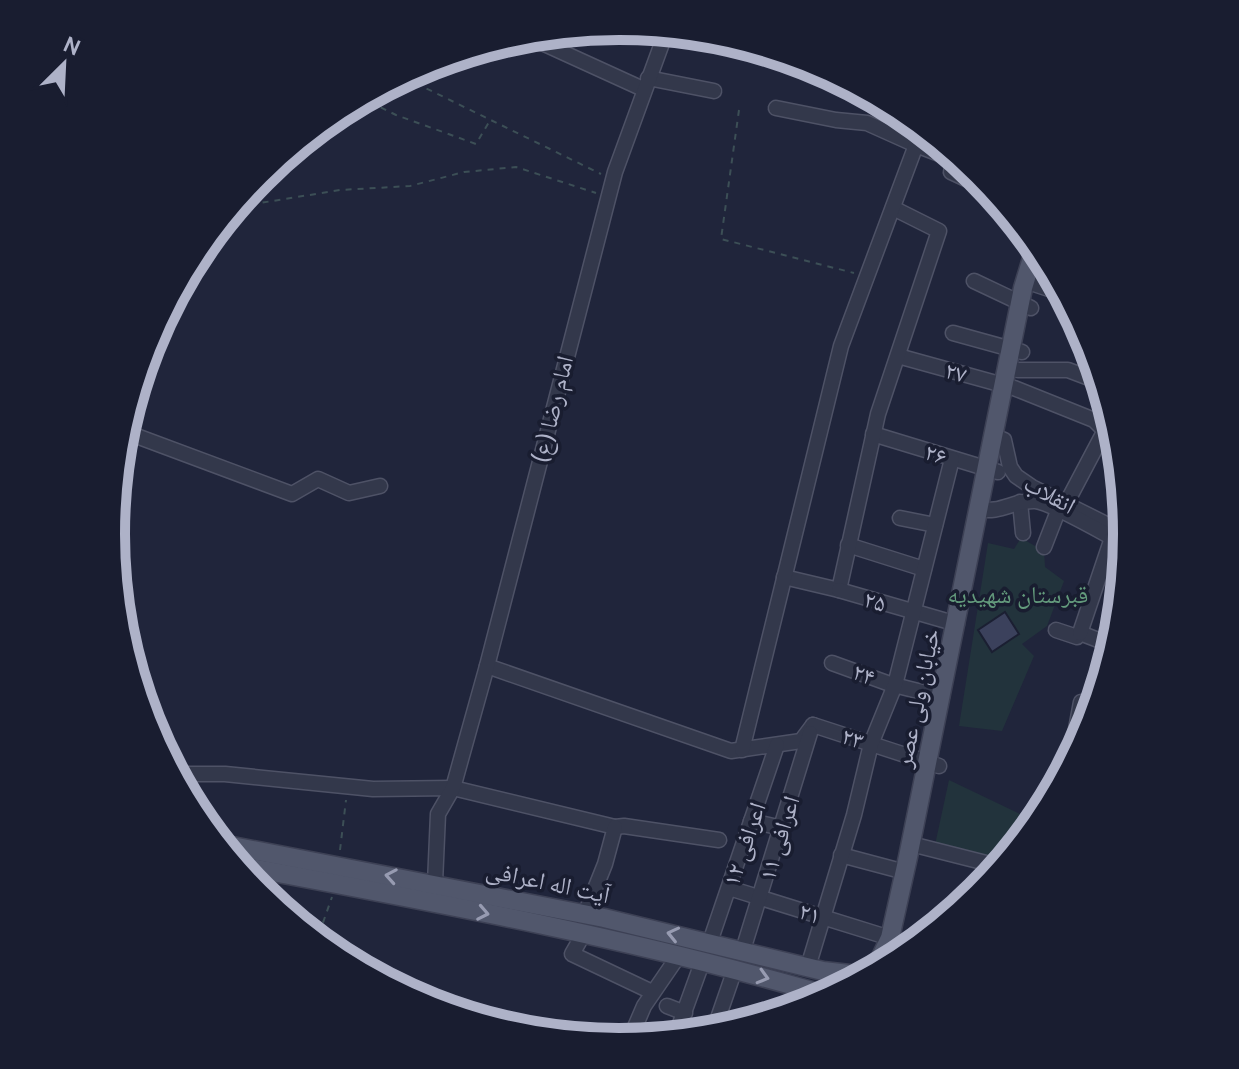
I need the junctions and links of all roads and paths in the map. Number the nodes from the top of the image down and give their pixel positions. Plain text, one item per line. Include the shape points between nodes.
1 (662, 42) edge
2 (548, 45) edge
3 (646, 83) junction
4 (417, 84) edge
5 (714, 91) dead end
6 (375, 104) edge
7 (776, 108) dead end
8 (739, 110) dead end
9 (489, 121) junction
10 (918, 140) edge
11 (613, 180) junction
12 (608, 197) junction
13 (254, 204) edge
14 (893, 208) junction
15 (867, 276) junction
16 (1034, 278) edge
17 (974, 281) dead end
18 (1025, 307) junction
19 (953, 333) dead end
20 (898, 356) junction
21 (1012, 369) junction
22 (1089, 378) edge
23 (1102, 429) edge
24 (873, 434) junction
25 (136, 436) edge
26 (1104, 437) edge
27 (999, 438) junction
28 (952, 459) junction
29 (993, 471) junction
30 (380, 486) dead end
31 (1020, 502) junction
32 (1062, 507) junction
33 (985, 510) junction
34 (900, 518) dead end
35 (935, 525) junction
36 (1114, 529) edge
37 (1023, 533) dead end
38 (848, 545) junction
39 (1044, 547) dead end
40 (1113, 553) edge
41 (924, 569) junction
42 (784, 577) junction
43 (839, 590) junction
44 (914, 612) junction
45 (957, 624) junction
46 (1056, 630) dead end
47 (1080, 633) junction
48 (1102, 641) edge
49 (832, 663) dead end
50 (487, 666) junction
51 (895, 685) junction
52 (942, 697) junction
53 (1081, 702) dead end
54 (1078, 719) edge
55 (813, 725) junction
56 (871, 744) junction
57 (777, 745) junction
58 (742, 750) junction
59 (934, 765) junction
60 (187, 774) edge
61 (348, 787) junction
62 (453, 788) junction
63 (751, 821) junction
64 (615, 827) junction
65 (782, 828) junction
66 (719, 840) dead end
67 (917, 845) junction
68 (237, 848) edge
69 (841, 855) junction
70 (989, 864) edge
71 (254, 867) edge
72 (905, 872) junction
73 (336, 875) junction
74 (435, 883) junction
75 (729, 888) junction
76 (760, 897) junction
77 (585, 914) junction
78 (822, 917) junction
79 (321, 929) edge
80 (584, 933) junction
81 (895, 942) edge
82 (743, 950) junction
83 (706, 951) junction
84 (679, 955) junction
85 (735, 969) junction
86 (816, 969) junction
87 (847, 973) edge
88 (825, 984) edge
89 (652, 992) junction
90 (808, 992) edge
91 (667, 1006) dead end
92 (685, 1013) junction
93 (718, 1019) edge
94 (680, 1025) edge
95 (637, 1028) edge

1 - 3 street, امام رضا (ع)
2 - 3 street
3 - 5 street
3 - 11 street, امام رضا (ع)
4 - 9 path
6 - 9 path via 476,144
7 - 10 street via 867,123
8 - 15 path via 721,239
9 - 11 path
10 - 14 street
11 - 12 street, امام رضا (ع)
12 - 13 path via 516,167
12 - 50 street, امام رضا (ع)
14 - 15 street
14 - 20 street via 939,231
15 - 42 street via 841,346
16 - 18 main road, خیابان ولی عصر
17 - 18 street
18 - 21 main road, خیابان ولی عصر
19 - 21 street
20 - 21 street, ۲۷
20 - 24 street
21 - 22 street via 1068,370
21 - 23 street
21 - 27 main road, خیابان ولی عصر
24 - 28 street, ۲۶
24 - 38 street
25 - 30 street via 292,494 318,479 349,493
26 - 32 street
27 - 29 main road, خیابان ولی عصر
27 - 32 street, انقلاب via 1016,476
28 - 29 street, ۲۶
28 - 35 street
29 - 33 main road, خیابان ولی عصر
31 - 32 street, انقلاب
31 - 33 street, انقلاب
31 - 37 street
32 - 36 street, انقلاب
32 - 39 street
33 - 45 main road, خیابان ولی عصر
33 - 59 main road, خیابان ولی عصر
34 - 35 street
35 - 41 street
38 - 41 street
38 - 43 street
40 - 47 street
41 - 44 street
42 - 43 street, ۲۵
42 - 58 street
43 - 44 street, ۲۵
44 - 45 street, ۲۵
44 - 51 street
45 - 52 main road, خیابان ولی عصر
46 - 47 street via 1077,637
47 - 48 street
49 - 51 street, ۲۴
50 - 58 street via 731,751
50 - 62 street, امام رضا (ع)
51 - 52 street, ۲۴
51 - 56 street
52 - 59 main road, خیابان ولی عصر
53 - 54 street
55 - 56 street, ۲۳
55 - 57 street via 801,741
55 - 65 street, اعرافی ۱۱
56 - 59 street, ۲۳
56 - 69 street
57 - 58 street
57 - 63 street, اعرافی ۱۲
59 - 67 main road, خیابان ولی عصر
60 - 61 street
61 - 62 street
61 - 73 path
62 - 64 street
62 - 74 street, امام رضا (ع) via 438,814
63 - 65 street
63 - 75 street, اعرافی ۱۲
64 - 66 street
64 - 77 street
65 - 76 street, اعرافی ۱۱
67 - 70 street
67 - 72 main road, خیابان ولی عصر
67 - 81 main road, خیابان ولی عصر
68 - 73 main road, آیت اله اعرافی
69 - 72 street
69 - 78 street
71 - 73 main road, آیت اله اعرافی
72 - 81 main road, خیابان ولی عصر
74 -> 73 main road, آیت اله اعرافی
73 - 79 path
73 -> 80 main road, آیت اله اعرافی
74 - 77 main road, آیت اله اعرافی
75 - 76 street, ۲۱
75 - 83 street, اعرافی ۱۲
76 - 78 street, ۲۱
76 - 82 street, اعرافی ۱۱
83 -> 77 main road, آیت اله اعرافی
78 - 81 street, ۲۱
78 - 86 street
80 - 84 main road, آیت اله اعرافی
80 - 89 street via 572,954
82 - 83 main road, آیت اله اعرافی
82 - 86 main road, آیت اله اعرافی
83 - 84 main road, آیت اله اعرافی
83 - 85 main road, آیت اله اعرافی
83 - 92 street, اعرافی ۱۲
84 - 89 street
85 -> 90 main road, آیت اله اعرافی
85 - 93 street
86 - 87 main road, آیت اله اعرافی
86 - 88 main road
89 - 95 street
91 - 92 street
92 - 94 street, اعرافی ۱۲

